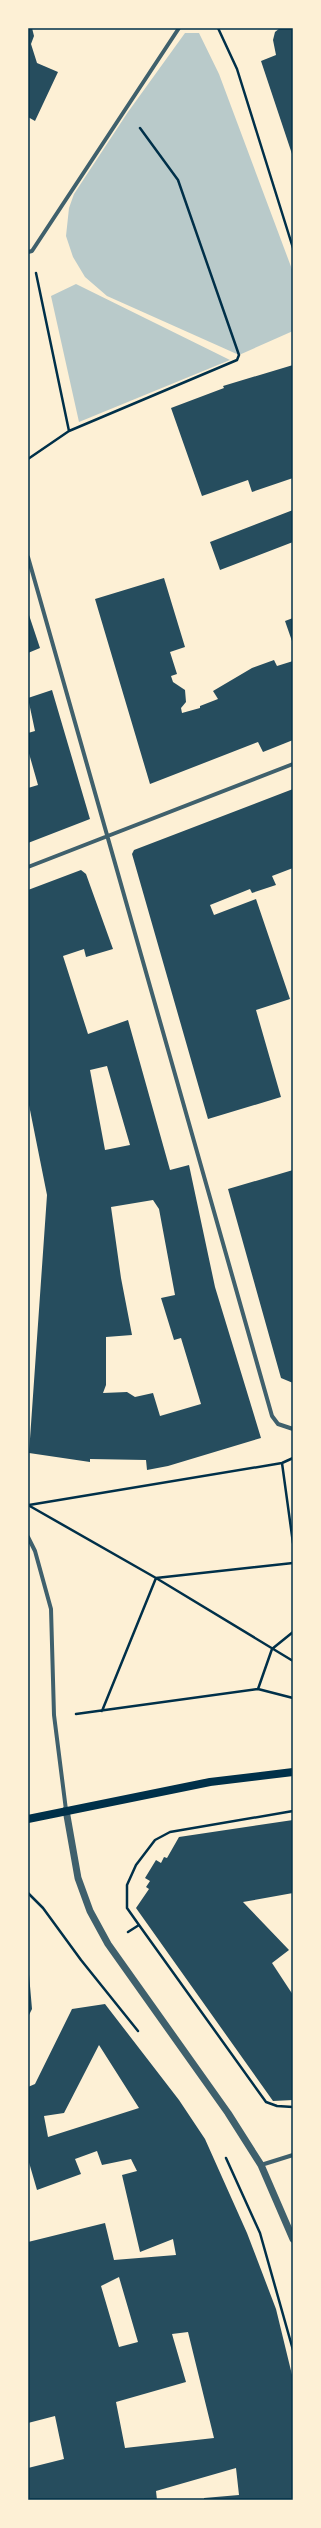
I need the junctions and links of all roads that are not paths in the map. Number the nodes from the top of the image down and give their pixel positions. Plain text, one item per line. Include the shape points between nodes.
1 (178, 28) edge
2 (30, 251) edge
3 (28, 557) edge
4 (293, 764) edge
5 (109, 835) junction
6 (28, 867) edge
7 (293, 1428) edge
8 (28, 1537) edge
9 (293, 1772) edge
10 (66, 1810) junction
11 (28, 1819) edge
12 (293, 2155) edge
13 (261, 2165) junction
14 (293, 2239) edge

1 - 2 street
3 - 5 street
4 - 5 street
5 - 6 street
5 - 7 street via 209,1199 272,1416 278,1424
8 - 10 street via 35,1551 51,1609 54,1715
9 - 10 main road via 210,1782
10 - 11 main road
10 - 13 street via 78,1878 90,1911 108,1944 228,2113
12 - 13 street
13 - 14 street

